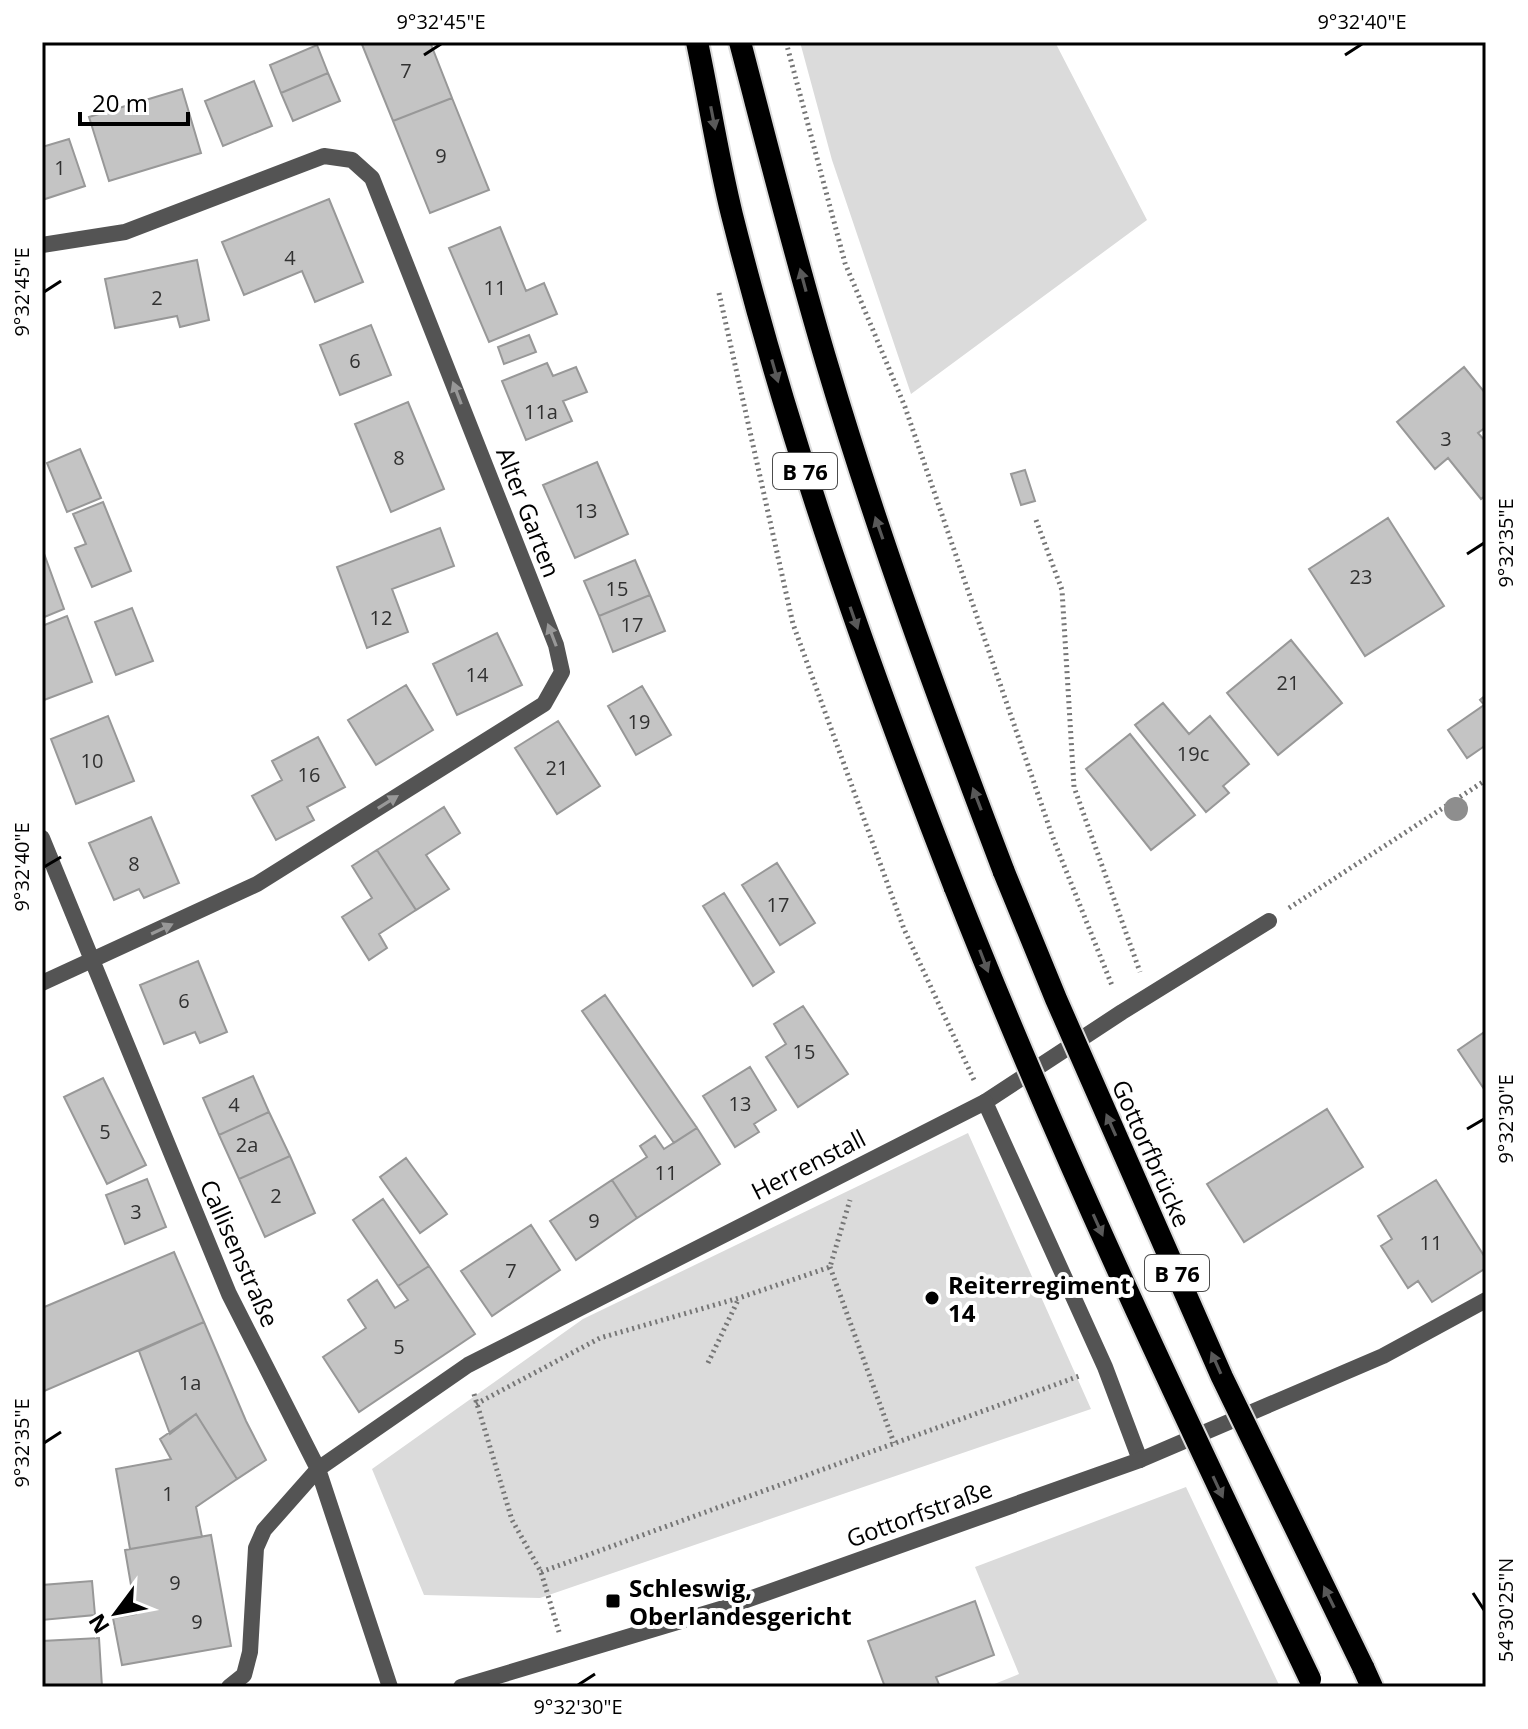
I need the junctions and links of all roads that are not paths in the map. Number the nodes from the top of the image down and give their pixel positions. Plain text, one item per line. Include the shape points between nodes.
1 (697, 42) edge
2 (740, 42) edge
3 (42, 245) edge
4 (42, 838) edge
5 (1269, 921) road end
6 (91, 963) junction
7 (42, 983) edge
8 (985, 1102) junction
9 (1486, 1300) edge
10 (1140, 1460) junction
11 (318, 1469) junction
12 (1368, 1677) edge
13 (1312, 1683) edge
14 (229, 1687) edge
15 (390, 1687) edge
16 (461, 1687) edge

1 -> 13 highway, B 76, bridge via 731,212 777,380 882,701 1005,1014 1162,1367
12 -> 2 highway, Gottorfbrücke / B 76, bridge via 1222,1377 1004,872 872,508 826,363
6 -> 3 street, Alter Garten via 257,884 544,704 562,672 556,645 372,178 352,160 324,156 125,232
4 - 6 street, Callisenstraße
5 - 8 street, Herrenstall
6 - 7 street
6 - 11 street, Callisenstraße via 229,1294
8 - 10 street via 1105,1367
8 - 11 street, Herrenstall via 468,1365
9 - 10 street, Gottorfstraße via 1383,1356
10 - 16 street, Gottorfstraße via 724,1608
11 - 14 street, Herrenstall via 264,1530 256,1548 250,1652 244,1675
11 - 15 street, Callisenstraße

